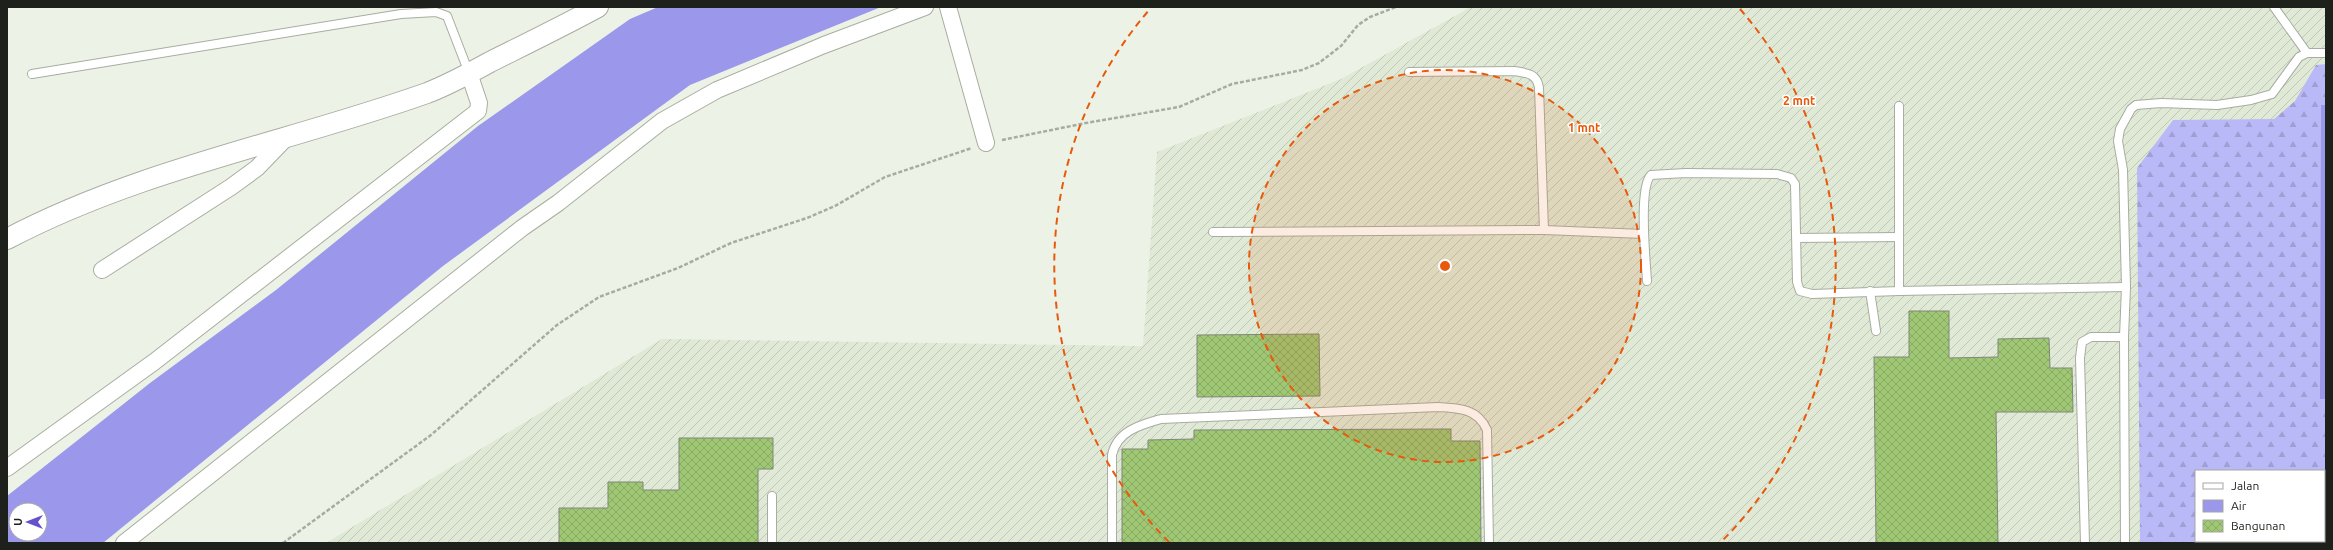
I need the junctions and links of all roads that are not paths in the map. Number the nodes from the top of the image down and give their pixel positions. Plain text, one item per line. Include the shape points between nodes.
1 (598, 7) edge
2 (925, 7) edge
3 (948, 7) edge
4 (2274, 7) edge
5 (2326, 53) edge
6 (2307, 54) junction
7 (1409, 72) dead end
8 (469, 73) junction
9 (32, 74) dead end
10 (1898, 106) dead end
11 (288, 136) junction
12 (986, 143) road end
13 (1544, 230) junction
14 (1213, 232) dead end
15 (1644, 234) junction
16 (1898, 237) junction
17 (1797, 238) junction
18 (7, 239) edge
19 (102, 270) dead end
20 (1647, 281) dead end
21 (2126, 287) junction
22 (1870, 290) junction
23 (1898, 291) junction
24 (1876, 331) dead end
25 (2124, 337) junction
26 (7, 468) edge
27 (772, 496) dead end
28 (124, 543) edge
29 (772, 543) edge
30 (1112, 543) edge
31 (1489, 543) edge
32 (2085, 543) edge
33 (2125, 543) edge

1 - 8 street
2 - 28 street via 716,90 662,121 522,228
3 - 12 street
4 - 6 lane
5 - 6 lane
6 - 21 lane via 2299,57 2272,94 2217,105 2146,103 2131,109 2120,129 2118,141 2123,170
7 - 13 lane via 1514,71 1529,74 1536,79
8 - 9 lane via 447,16 436,12 401,14
8 - 11 street via 428,92
8 - 26 street via 479,103 478,111 154,362
10 - 16 lane
11 - 18 street via 213,157 84,202
11 - 19 street via 257,168 231,187
13 - 14 lane
13 - 15 lane
15 - 17 lane via 1645,197 1650,176 1686,173 1777,174 1791,178 1795,184
15 - 20 lane
16 - 17 lane
16 - 23 lane
17 - 22 lane via 1797,282 1800,291 1812,294
21 - 23 lane
21 - 25 lane
22 - 23 lane
22 - 24 lane
25 - 32 lane via 2091,336 2082,342 2080,358
25 - 33 lane
27 - 29 lane
30 - 31 lane via 1112,455 1114,446 1130,429 1161,418 1438,407 1462,408 1471,412 1479,417 1487,430

